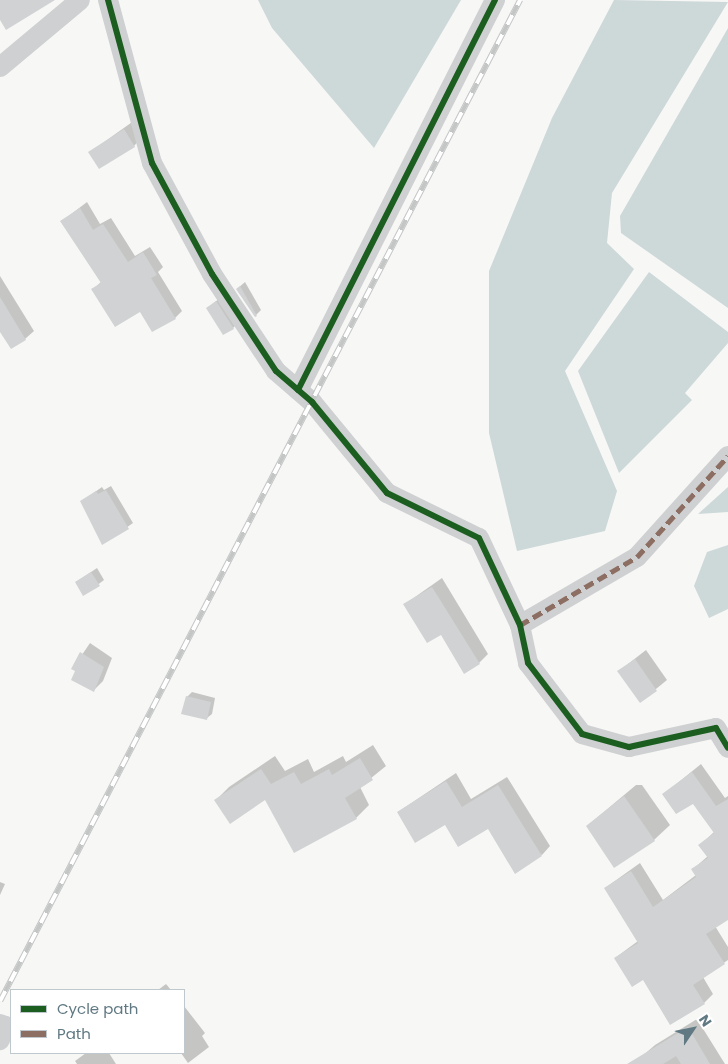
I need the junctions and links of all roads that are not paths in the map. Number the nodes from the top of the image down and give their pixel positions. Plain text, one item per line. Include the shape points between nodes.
1 (80, 0) edge
2 (108, 0) edge
3 (495, 0) edge
4 (0, 67) edge
5 (298, 390) junction
6 (728, 456) edge
7 (520, 625) junction
8 (728, 748) edge
9 (0, 1024) edge
10 (0, 1040) edge

1 - 4 street
2 - 5 street via 152,163 212,274 276,371
3 - 5 street
5 - 7 street via 387,493 480,538
6 - 7 street via 637,557
7 - 8 street via 528,663 582,734 629,747 716,728
9 - 10 street via 5,1026

